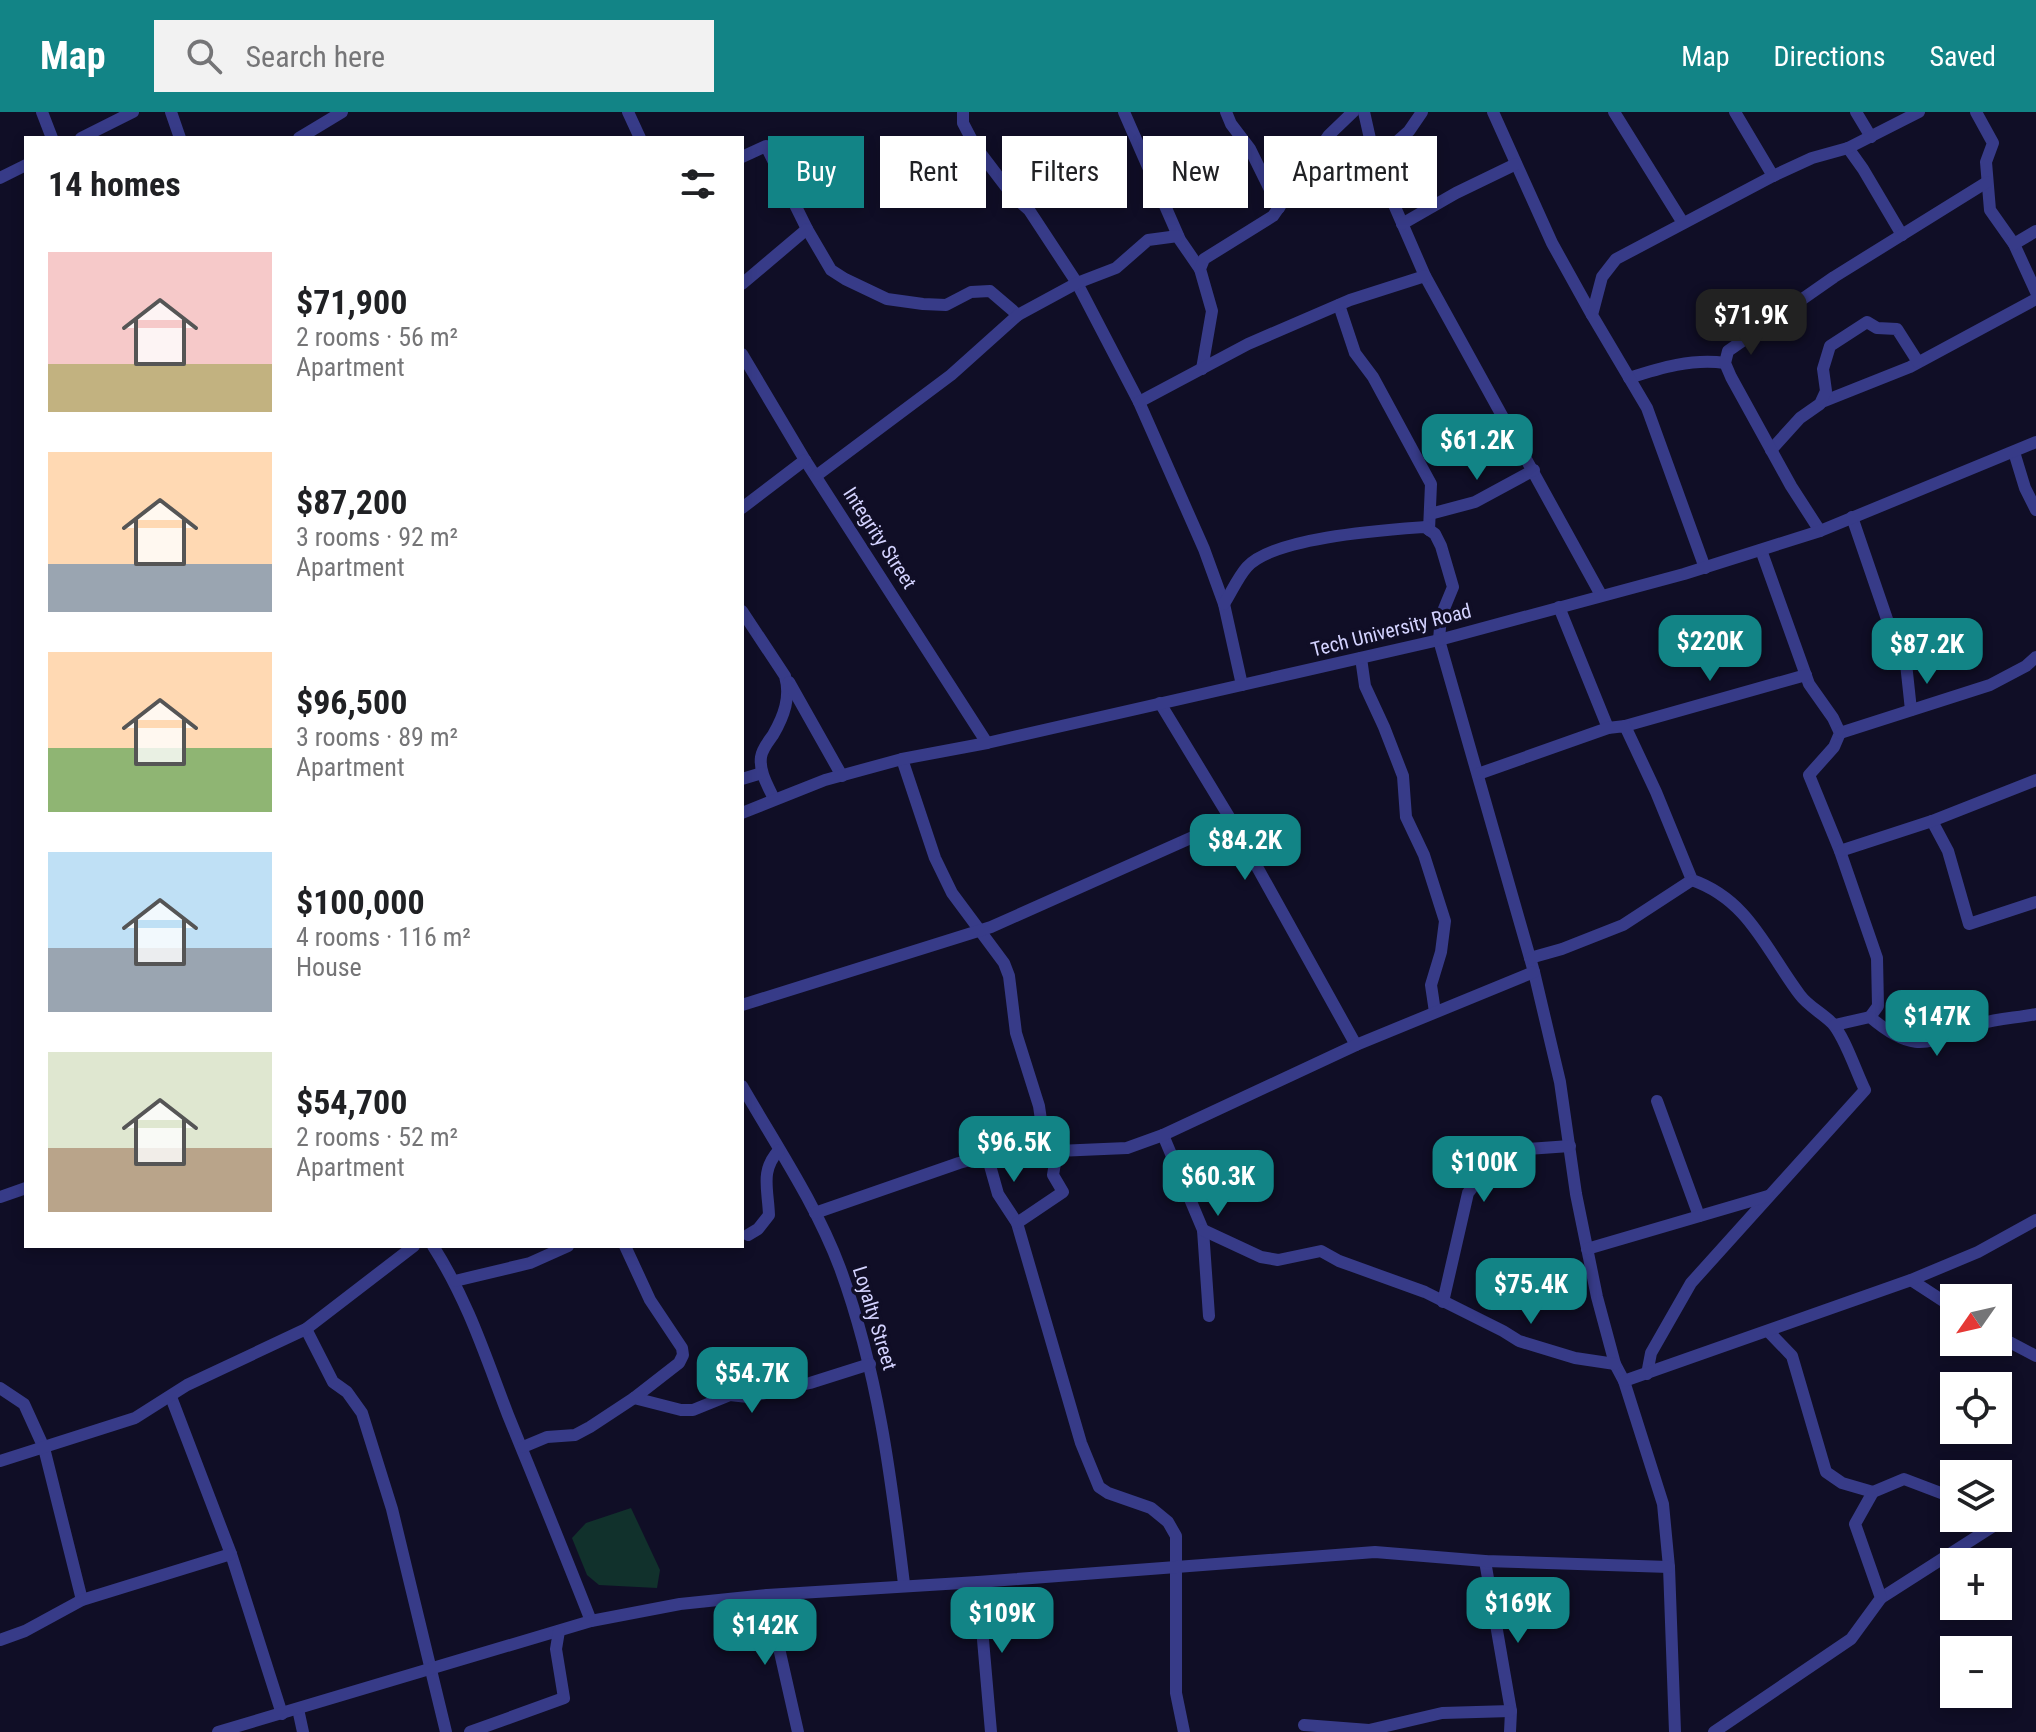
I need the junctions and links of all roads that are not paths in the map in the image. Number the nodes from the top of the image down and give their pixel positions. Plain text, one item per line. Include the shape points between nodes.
1 (42, 112) edge
2 (133, 112) edge
3 (171, 112) edge
4 (342, 112) edge
5 (628, 112) edge
6 (963, 112) edge
7 (1124, 112) edge
8 (1226, 112) edge
9 (1353, 112) edge
10 (1364, 112) edge
11 (1422, 112) edge
12 (1493, 112) edge
13 (1614, 112) edge
14 (1735, 112) edge
15 (1856, 112) edge
16 (1919, 112) edge
17 (1976, 112) edge
18 (51, 136) edge
19 (85, 136) edge
20 (179, 136) edge
21 (302, 136) edge
22 (639, 136) edge
23 (1328, 136) edge
24 (1369, 136) edge
25 (1403, 136) edge
26 (1871, 137) junction
27 (1848, 148) junction
28 (744, 156) edge
29 (1516, 164) junction
30 (24, 166) edge
31 (1773, 176) junction
32 (1264, 177) edge
33 (0, 178) edge
34 (1987, 182) junction
35 (1279, 208) edge
36 (1395, 208) edge
37 (1683, 223) junction
38 (1402, 224) junction
39 (807, 229) junction
40 (2036, 231) edge
41 (1902, 235) junction
42 (1178, 236) junction
43 (2014, 244) junction
44 (1200, 269) junction
45 (1425, 276) junction
46 (744, 282) edge
47 (1077, 283) junction
48 (2036, 292) edge
49 (2036, 299) edge
50 (1339, 305) junction
51 (1018, 315) junction
52 (1592, 315) junction
53 (744, 357) edge
54 (1918, 362) junction
55 (1725, 363) junction
56 (1202, 369) junction
57 (1629, 378) junction
58 (1139, 402) junction
59 (1822, 402) junction
60 (2036, 442) edge
61 (1771, 450) junction
62 (2014, 452) junction
63 (805, 460) junction
64 (1534, 470) junction
65 (816, 476) junction
66 (744, 506) edge
67 (2036, 510) edge
68 (1430, 514) junction
69 (1852, 517) junction
70 (1429, 530) junction
71 (1820, 531) junction
72 (1761, 550) junction
73 (1705, 568) junction
74 (1601, 595) junction
75 (1224, 604) junction
76 (1559, 607) junction
77 (744, 614) edge
78 (1439, 640) junction
79 (1361, 658) junction
80 (2033, 664) edge
81 (1806, 675) junction
82 (785, 676) junction
83 (1242, 685) junction
84 (1160, 703) junction
85 (1911, 710) junction
86 (1625, 726) junction
87 (1608, 728) junction
88 (1840, 733) junction
89 (987, 743) junction
90 (902, 759) junction
91 (762, 773) junction
92 (1478, 774) junction
93 (842, 776) junction
94 (744, 778) edge
95 (2036, 780) edge
96 (774, 799) junction
97 (744, 812) edge
98 (1231, 820) junction
99 (1932, 821) junction
100 (1840, 851) junction
101 (1692, 880) junction
102 (2036, 902) edge
103 (979, 931) junction
104 (1530, 958) junction
105 (1534, 972) junction
106 (744, 1004) edge
107 (1435, 1012) junction
108 (2036, 1014) edge
109 (1870, 1017) junction
110 (1835, 1025) junction
111 (1356, 1045) junction
112 (744, 1089) edge
113 (1657, 1101) dead end
114 (1163, 1135) junction
115 (1570, 1146) junction
116 (779, 1150) junction
117 (1051, 1150) junction
118 (987, 1155) junction
119 (24, 1189) edge
120 (1769, 1196) junction
121 (0, 1197) edge
122 (815, 1213) junction
123 (1699, 1216) junction
124 (2036, 1220) edge
125 (1017, 1223) junction
126 (1203, 1230) junction
127 (748, 1235) dead end
128 (434, 1248) edge
129 (564, 1248) edge
130 (626, 1248) edge
131 (1587, 1249) junction
132 (398, 1251) edge
133 (1911, 1280) junction
134 (455, 1281) junction
135 (1940, 1299) edge
136 (1443, 1302) junction
137 (1209, 1316) dead end
138 (306, 1329) junction
139 (1768, 1331) junction
140 (2012, 1343) edge
141 (2036, 1356) edge
142 (870, 1364) junction
143 (1615, 1364) junction
144 (1647, 1374) junction
145 (1624, 1381) junction
146 (0, 1388) edge
147 (171, 1397) junction
148 (634, 1398) junction
149 (523, 1447) junction
150 (44, 1448) junction
151 (0, 1461) edge
152 (1873, 1492) junction
153 (1940, 1493) edge
154 (1984, 1532) edge
155 (231, 1554) junction
156 (1485, 1561) junction
157 (1175, 1566) junction
158 (1669, 1567) junction
159 (978, 1582) junction
160 (904, 1584) junction
161 (767, 1595) junction
162 (1881, 1598) junction
163 (82, 1600) junction
164 (591, 1621) junction
165 (559, 1631) junction
166 (0, 1640) edge
167 (430, 1670) junction
168 (298, 1709) junction
169 (1511, 1711) junction
170 (282, 1714) junction
171 (1304, 1725) dead end
172 (1369, 1731) edge
173 (218, 1732) edge
174 (303, 1732) edge
175 (446, 1732) edge
176 (470, 1732) edge
177 (798, 1732) edge
178 (991, 1732) edge
179 (1184, 1732) edge
180 (1510, 1732) edge
181 (1675, 1732) edge
182 (1714, 1732) edge

1 - 18 street
2 - 19 street
3 - 20 street
4 - 21 street
5 - 22 street
6 - 47 street via 975,146 1029,210
7 - 42 street
8 - 32 street
9 - 23 street
10 - 24 street
11 - 25 street
12 - 29 street
13 - 37 street
14 - 31 street
15 - 26 street
16 - 26 street
17 - 34 street via 1993,143 1986,162
26 - 27 street
27 - 31 street
27 - 41 street
28 - 39 street via 766,146
29 - 38 street
29 - 52 street
30 - 33 street
31 - 37 street
34 - 41 street
34 - 43 street via 1990,210
35 - 44 street via 1204,259
36 - 38 street
37 - 52 street via 1616,259 1602,277
38 - 45 street
39 - 46 street
39 - 51 street via 831,270 887,299 946,305 971,292 990,291
40 - 43 street
41 - 55 street via 1728,351
42 - 44 street
42 - 47 street via 1148,240 1116,268
43 - 48 street
44 - 56 street via 1212,311
45 - 50 street
45 - 64 street
47 - 51 street
47 - 58 street
49 - 54 street
50 - 56 street
50 - 68 street via 1355,353 1431,484
51 - 65 street via 951,375
52 - 57 street
53 - 63 street, Integrity Street
54 - 59 street
54 - 59 street via 1897,329 1867,322 1830,346
55 - 57 street via 1669,365
55 - 61 street
56 - 58 street
57 - 73 street via 1647,408
58 - 75 street
59 - 61 street
60 - 62 street, Tech University Road
61 - 71 street
62 - 67 street
62 - 69 street, Tech University Road
63 - 65 street, Integrity Street
63 - 66 street
64 - 68 street via 1475,502
64 - 74 street
65 - 89 street, Integrity Street
68 - 70 street
69 - 71 street, Tech University Road
69 - 85 street via 1889,625 1905,654
70 - 75 street via 1357,533 1275,550 1247,566
70 - 78 street via 1441,546 1453,587 1441,616
71 - 72 street, Tech University Road
72 - 73 street, Tech University Road
72 - 81 street
73 - 74 street, Tech University Road
74 - 76 street, Tech University Road
75 - 83 street
76 - 78 street, Tech University Road
76 - 87 street
77 - 82 street
78 - 79 street, Tech University Road
78 - 92 street
79 - 83 street, Tech University Road
79 - 107 street via 1365,686 1403,776 1406,817 1445,921 1431,985
80 - 85 street via 1990,685
81 - 86 street
81 - 88 street
82 - 91 street via 789,696 763,749
82 - 93 street
83 - 84 street, Tech University Road
84 - 89 street, Tech University Road
84 - 98 street
85 - 88 street
86 - 87 street
86 - 101 street
87 - 92 street
88 - 100 street via 1809,775
89 - 90 street, Tech University Road
90 - 93 street, Tech University Road
90 - 103 street via 935,858
91 - 94 street
91 - 96 street
92 - 104 street
93 - 96 street, Tech University Road
95 - 99 street
96 - 97 street, Tech University Road
98 - 103 street
98 - 111 street
99 - 100 street
99 - 102 street via 1948,851 1969,924
100 - 109 street via 1877,958 1878,1006
101 - 104 street via 1623,925
101 - 110 street via 1710,886 1745,916 1801,997
103 - 106 street
103 - 117 street via 1009,976 1016,1033
104 - 105 street
105 - 107 street
105 - 115 street
107 - 111 street
108 - 109 street via 1909,1043
109 - 110 street
110 - 120 street via 1865,1090
111 - 114 street
112 - 116 street, Loyalty Street
113 - 123 street
114 - 117 street via 1127,1148
114 - 126 street
115 - 131 street
115 - 136 street via 1500,1151 1468,1193
116 - 122 street, Loyalty Street
116 - 127 street via 766,1170 769,1215
117 - 118 street
117 - 125 street via 1053,1175 1063,1192
118 - 122 street
118 - 125 street via 998,1194
119 - 121 street
120 - 123 street
120 - 144 street via 1691,1283 1651,1353
122 - 142 street, Loyalty Street via 839,1266
123 - 131 street
124 - 133 street
125 - 157 street via 1081,1443 1099,1487 1151,1508 1168,1522 1176,1536
126 - 136 street via 1261,1257 1278,1260 1321,1251
126 - 137 street
128 - 134 street
129 - 134 street via 530,1263
130 - 148 street via 683,1355
131 - 143 street
132 - 138 street
133 - 135 street
133 - 139 street
134 - 149 street
136 - 143 street via 1519,1341
138 - 147 street
138 - 167 street via 333,1382 362,1413 392,1509
139 - 144 street
139 - 152 street via 1792,1356 1826,1472
140 - 141 street
142 - 148 street via 748,1397 730,1395 693,1410
142 - 160 street, Loyalty Street via 886,1440
143 - 145 street
144 - 145 street
145 - 158 street via 1663,1504
146 - 150 street via 24,1404
147 - 150 street via 135,1418
147 - 155 street
148 - 149 street via 575,1435 547,1437
149 - 164 street
150 - 151 street
150 - 163 street
152 - 153 street via 1904,1479
152 - 162 street via 1855,1524
154 - 162 street
155 - 163 street
155 - 170 street
156 - 157 street via 1375,1552
156 - 158 street
156 - 169 street
157 - 159 street
157 - 179 street via 1176,1693
158 - 181 street
159 - 160 street
159 - 178 street
160 - 161 street
161 - 164 street
161 - 177 street
162 - 182 street via 1851,1639
163 - 166 street
164 - 165 street
165 - 167 street
165 - 176 street via 556,1649 564,1698
167 - 168 street
167 - 175 street
168 - 170 street
168 - 174 street
169 - 172 street via 1442,1713
169 - 180 street
170 - 173 street
171 - 172 street

